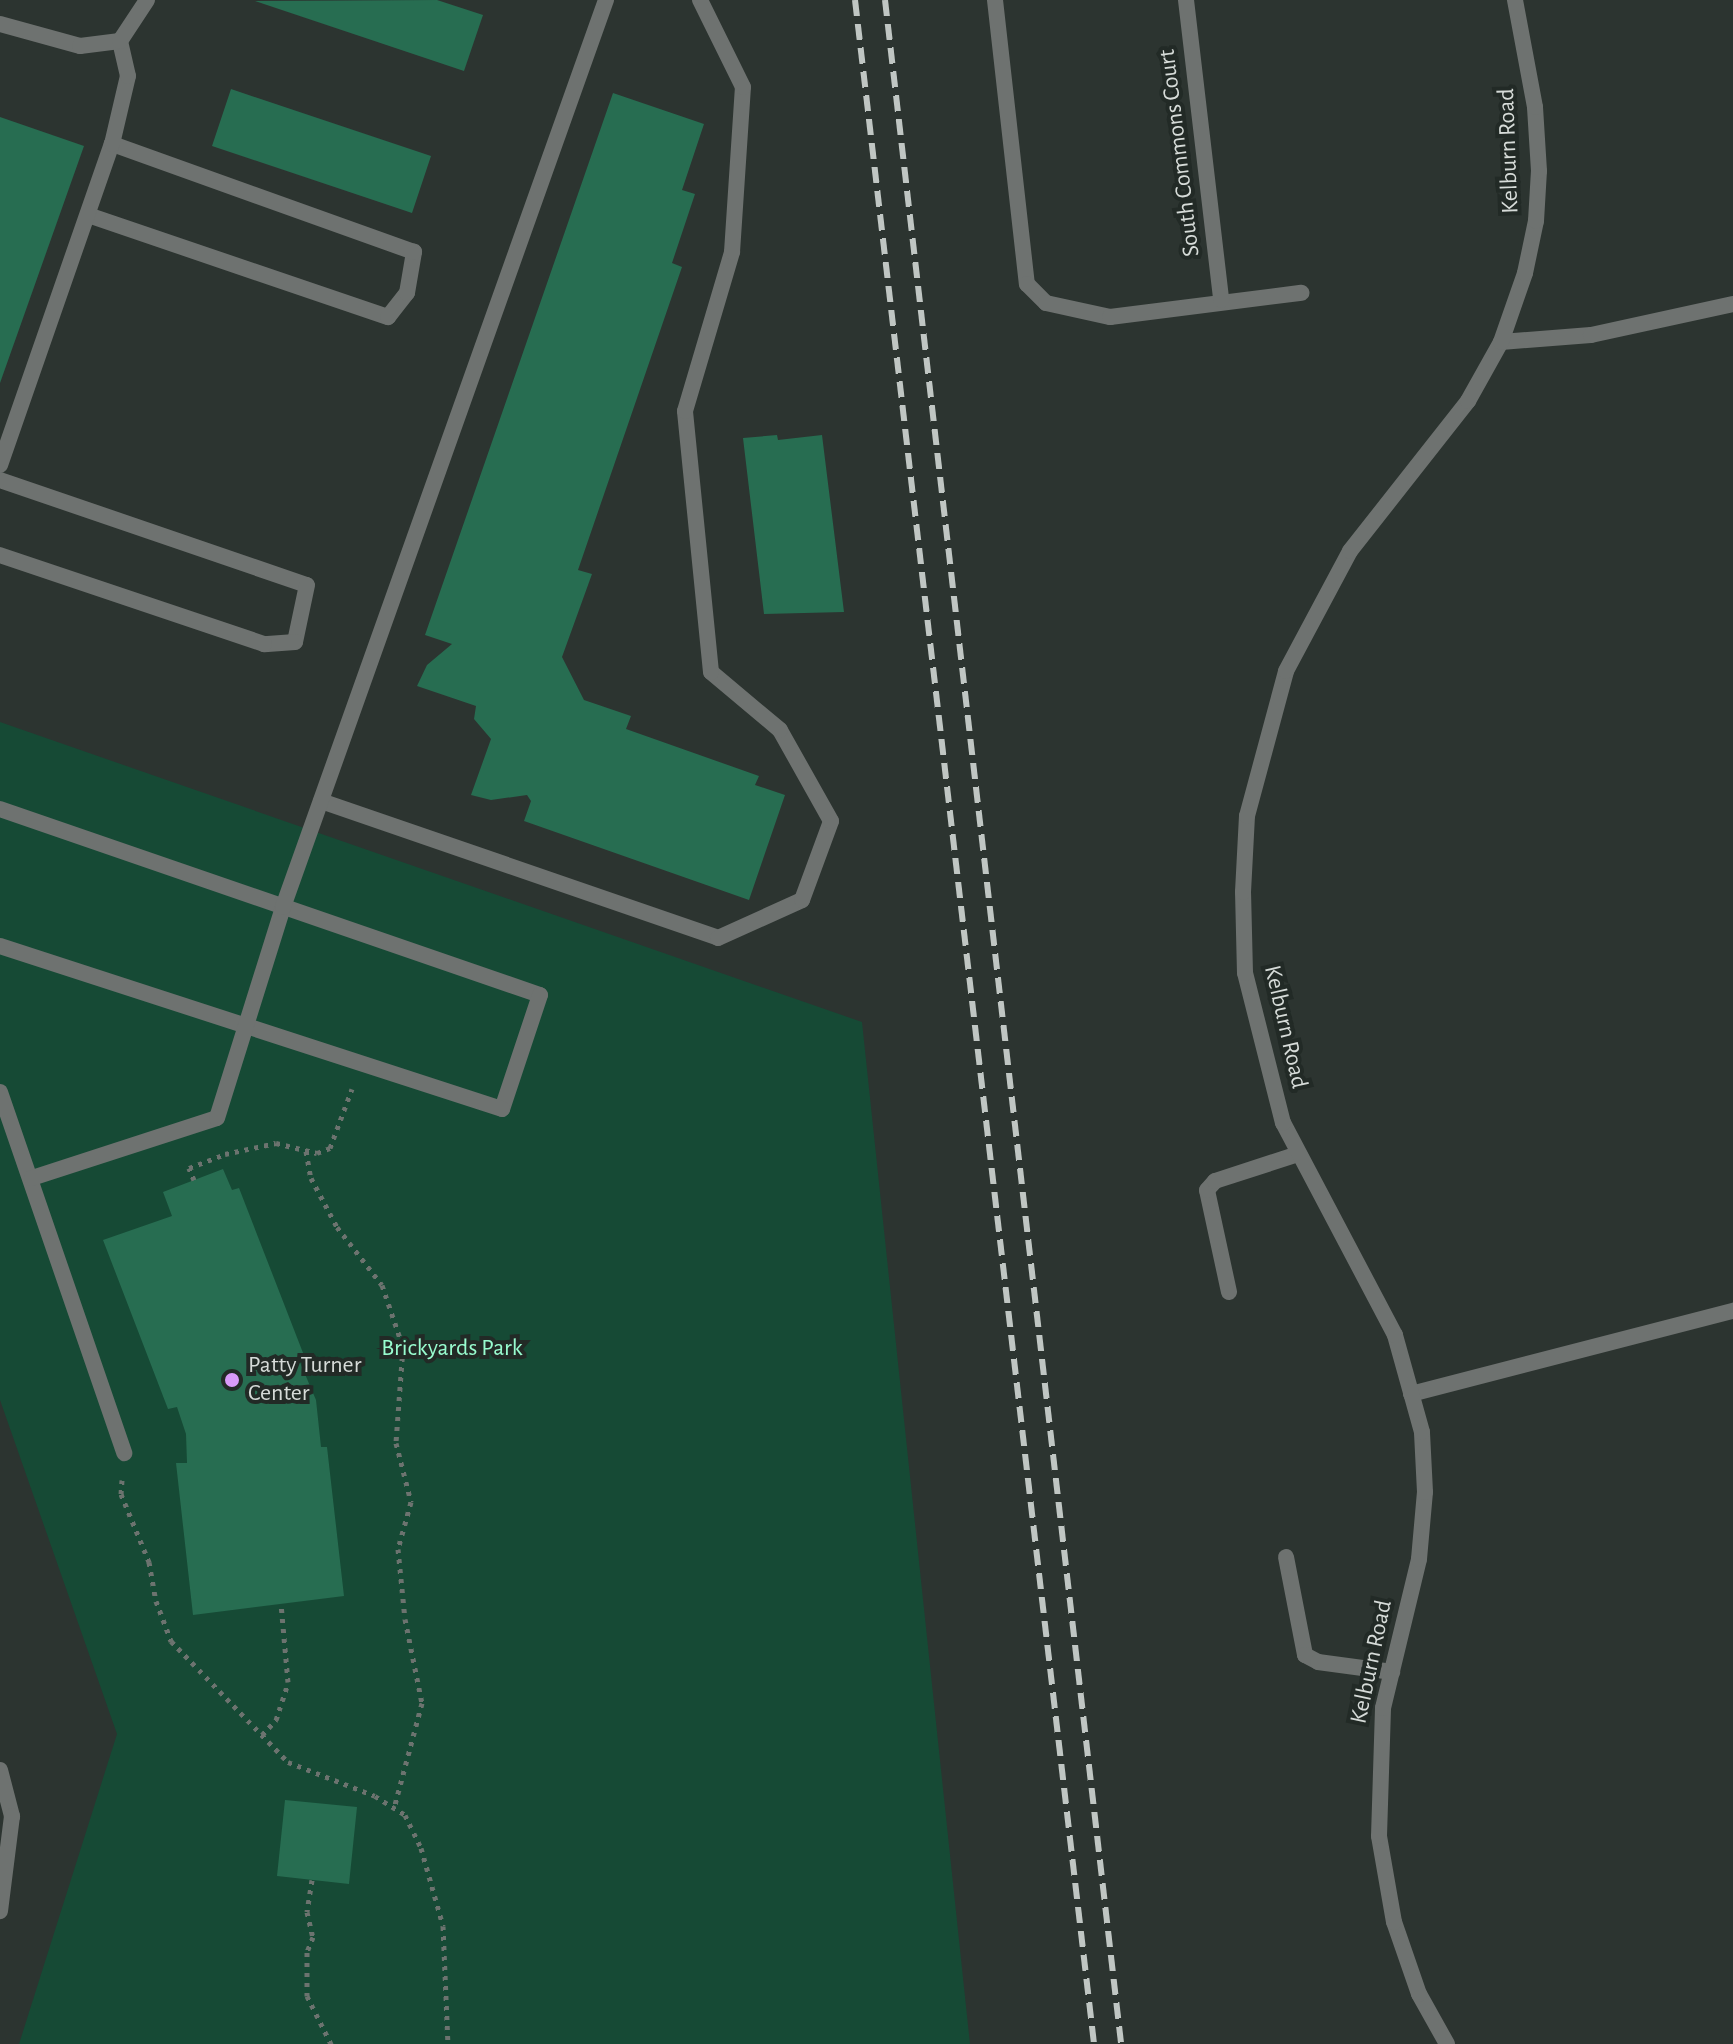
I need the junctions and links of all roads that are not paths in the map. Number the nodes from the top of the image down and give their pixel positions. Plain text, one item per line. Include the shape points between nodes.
1 (147, 0) edge
2 (606, 0) edge
3 (700, 0) edge
4 (995, 0) edge
5 (1186, 0) edge
6 (1515, 0) edge
7 (0, 24) edge
8 (120, 41) junction
9 (112, 144) junction
10 (88, 215) junction
11 (1301, 293) dead end
12 (1221, 300) junction
13 (1733, 304) edge
14 (1501, 342) junction
15 (0, 465) edge
16 (0, 480) edge
17 (0, 555) edge
18 (321, 801) junction
19 (0, 809) edge
20 (283, 907) junction
21 (0, 946) edge
22 (247, 1026) junction
23 (0, 1092) edge
24 (1298, 1154) junction
25 (32, 1178) junction
26 (1229, 1292) dead end
27 (1733, 1311) edge
28 (1411, 1394) junction
29 (124, 1453) road end
30 (1286, 1557) dead end
31 (1392, 1672) junction
32 (0, 1770) edge
33 (0, 1911) edge
34 (1447, 2044) edge

1 - 8 street
2 - 18 street
3 - 18 street via 743,87 732,252 685,411 711,672 780,730 831,821 802,900 718,938
4 - 12 street via 1027,284 1046,303 1110,317
5 - 12 street, South Commons Court
6 - 14 street, Kelburn Road via 1535,107 1539,171 1525,273
7 - 8 street via 80,46
8 - 9 street via 128,76
9 - 10 street
9 - 10 street via 414,252 407,293 388,317
10 - 15 street
11 - 12 street
13 - 14 street via 1591,335
14 - 24 street, Kelburn Road via 1468,401 1350,551 1286,671 1263,744 1247,816 1245,973 1283,1123
16 - 17 street via 307,585 295,642 264,644
18 - 20 street
19 - 20 street
20 - 22 street
20 - 22 street via 540,995 502,1109
21 - 22 street
22 - 25 street via 217,1118
23 - 25 street
24 - 26 street via 1215,1181 1207,1190
24 - 28 street, Kelburn Road via 1395,1335
25 - 29 street
27 - 28 street
28 - 31 street, Kelburn Road via 1422,1432 1425,1492 1419,1559
30 - 31 street via 1305,1655 1318,1662
31 - 34 street, Kelburn Road via 1378,1769 1379,1836 1394,1922 1419,1994
32 - 33 street via 12,1816

